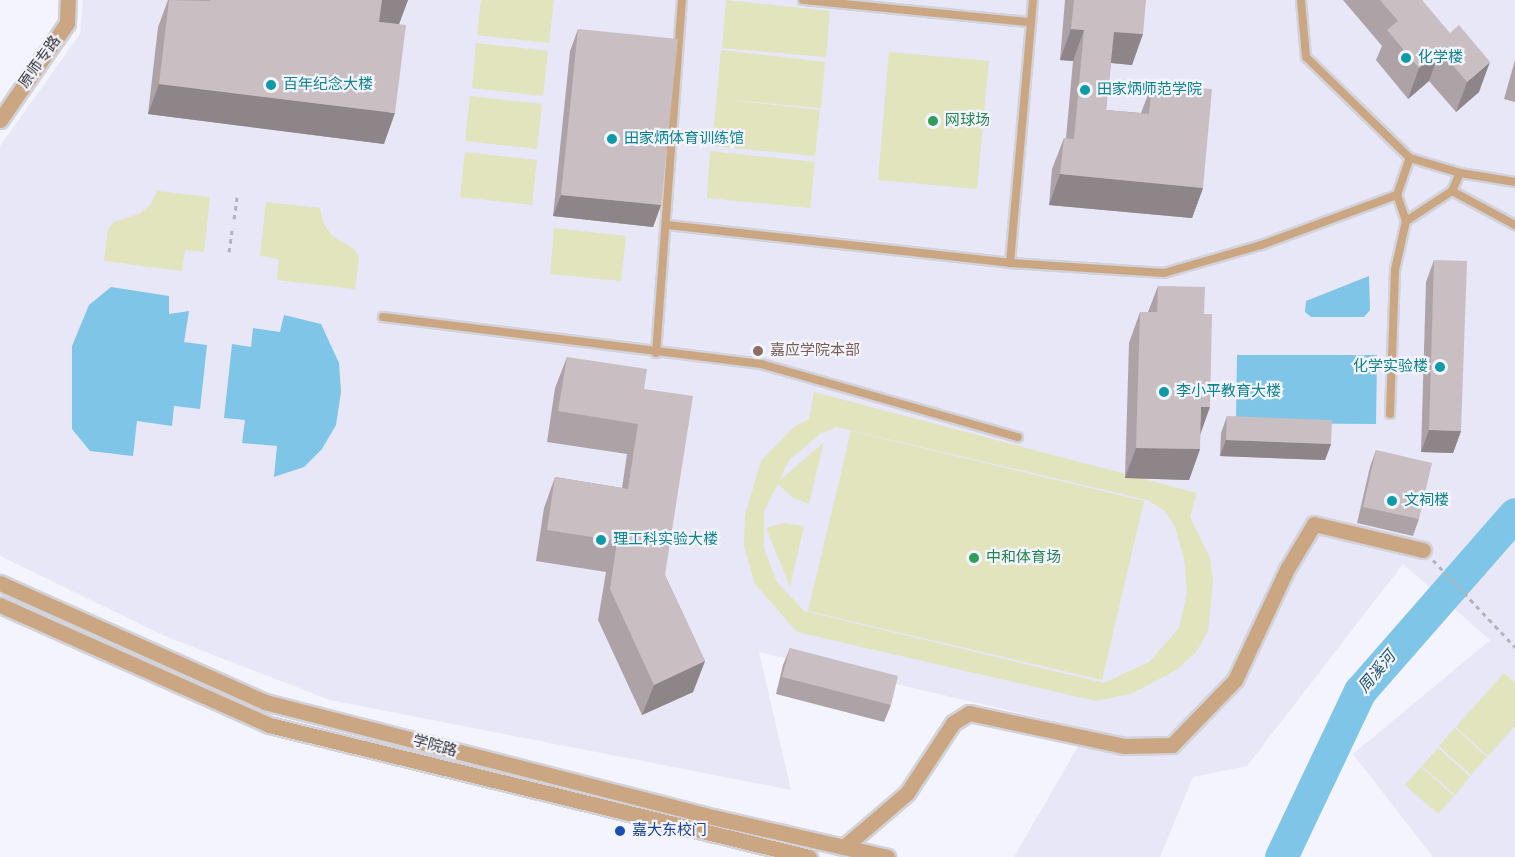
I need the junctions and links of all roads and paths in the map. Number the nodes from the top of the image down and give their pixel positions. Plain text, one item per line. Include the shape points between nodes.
1 (68, 0) edge
2 (682, 0) edge
3 (802, 0) edge
4 (1033, 0) edge
5 (1301, 0) edge
6 (1029, 22) junction
7 (0, 120) edge
8 (1410, 158) junction
9 (1460, 173) junction
10 (1515, 182) edge
11 (1452, 191) junction
12 (1397, 195) junction
13 (237, 198) dead end
14 (234, 219) dead end
15 (1406, 220) junction
16 (667, 225) junction
17 (1515, 225) edge
18 (232, 230) dead end
19 (229, 252) dead end
20 (1010, 263) junction
21 (383, 317) dead end
22 (656, 352) junction
23 (1390, 414) dead end
24 (1018, 437) dead end
25 (1423, 550) joint
26 (0, 583) edge
27 (0, 605) edge
28 (1515, 647) edge
29 (844, 847) junction
30 (809, 857) edge
31 (887, 857) edge

1 - 7 street, 原师专路 via 67,23
2 - 16 lane
3 - 6 lane
4 - 6 lane
5 - 8 lane via 1306,57
6 - 20 lane
8 - 9 lane
8 - 12 lane
9 - 10 lane
9 - 11 lane
11 - 15 lane
11 - 17 lane
12 - 15 lane
12 - 20 lane via 1260,245 1164,273
13 - 14 path
15 - 23 lane via 1395,270
16 - 20 lane
16 - 22 lane
18 - 19 path
21 - 22 lane
22 - 24 lane via 761,364
25 - 28 path
25 - 29 street via 1314,524 1287,569 1235,680 1172,745 1124,746 969,713 953,723 907,793
26 - 29 street, 学院路 via 266,702 704,815
27 - 30 street, 学院路 via 269,725
29 - 31 street, 学院路

